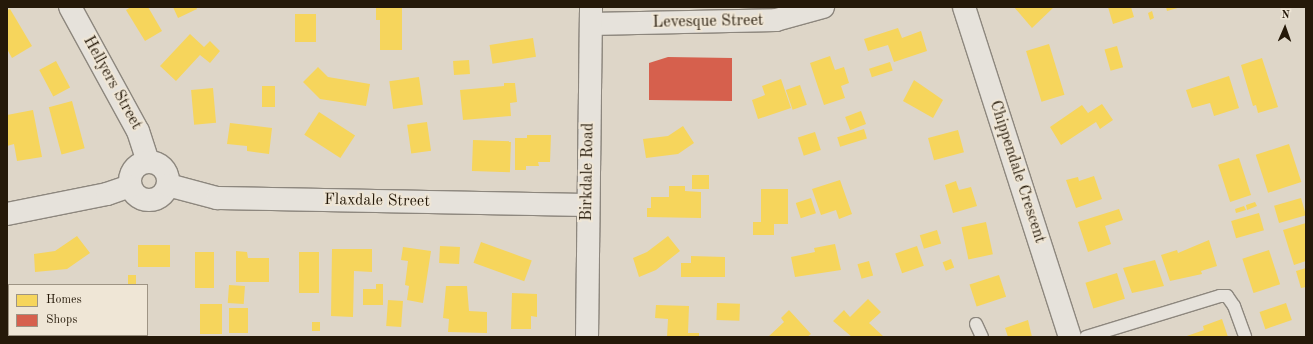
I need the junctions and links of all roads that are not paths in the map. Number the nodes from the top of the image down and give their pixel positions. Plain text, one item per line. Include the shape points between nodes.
1 (70, 7) edge
2 (823, 7) edge
3 (964, 7) edge
4 (591, 15) edge
5 (148, 161) junction
6 (168, 185) junction
7 (130, 186) junction
8 (588, 205) junction
9 (7, 214) edge
10 (976, 324) dead end
11 (586, 337) edge
12 (982, 337) edge
13 (1070, 337) edge
14 (1086, 337) edge
15 (1245, 337) edge

1 - 5 street, Hellyers Street via 138,131
2 - 4 street, Levesque Street via 776,20
3 - 13 street, Chippendale Crescent
4 - 8 street, Birkdale Road
5 - 6 street via 164,168
5 - 7 street via 135,167 131,173
6 - 7 street via 165,192 153,200 139,197
6 - 8 street, Flaxdale Street via 217,198
7 - 9 street via 107,194
8 - 11 street, Birkdale Road
10 - 12 lane
14 - 15 lane via 1220,296 1227,296 1234,306

